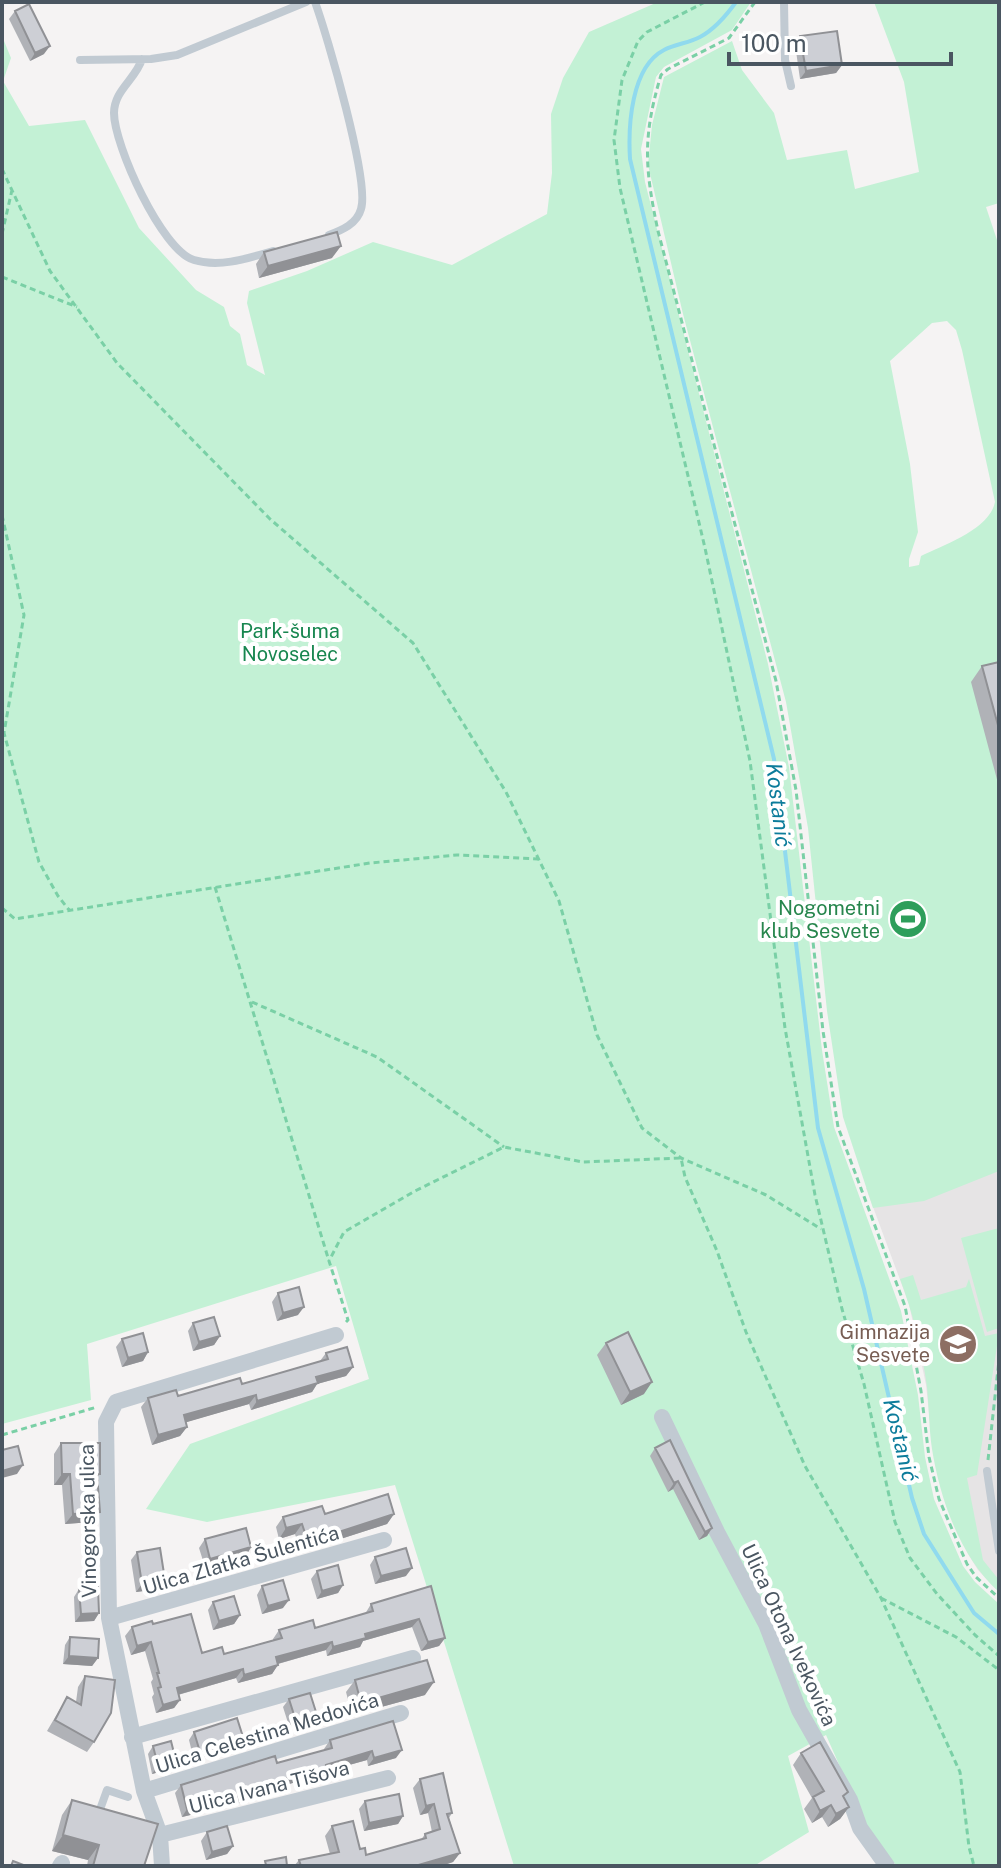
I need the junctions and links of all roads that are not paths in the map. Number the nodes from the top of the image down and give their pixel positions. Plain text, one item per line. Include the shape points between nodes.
1 (306, 2) edge
2 (315, 2) edge
3 (784, 2) edge
4 (142, 59) junction
5 (80, 60) dead end
6 (791, 86) dead end
7 (313, 240) edge
8 (286, 247) edge
9 (336, 1335) road end
10 (662, 1417) dead end
11 (987, 1471) road end
12 (384, 1540) dead end
13 (998, 1540) edge
14 (999, 1551) edge
15 (109, 1618) junction
16 (413, 1658) dead end
17 (401, 1713) dead end
18 (132, 1737) junction
19 (388, 1778) dead end
20 (136, 1794) junction
21 (109, 1821) edge
22 (154, 1834) junction
23 (162, 1866) edge
24 (887, 1866) edge

1 - 4 lane via 200,48
2 - 7 lane via 363,199 361,211 345,229
3 - 6 lane
4 - 5 lane
4 - 8 lane via 115,102 114,114 145,200 173,246 192,260 207,263
9 - 15 street, Vinogorska ulica via 116,1402 106,1422
10 - 24 street, Ulica Otona Ivekovića via 766,1624 799,1710 860,1828
11 - 13 lane
12 - 15 street, Ulica Zlatka Šulentića
13 - 14 lane
15 - 18 street, Vinogorska ulica
16 - 18 street
17 - 20 street, Ulica Celestina Medovića
18 - 20 street, Vinogorska ulica
19 - 22 street, Ulica Ivana Tišova
20 - 21 lane via 107,1790 97,1818
20 - 22 street, Vinogorska ulica
22 - 23 street, Vinogorska ulica

